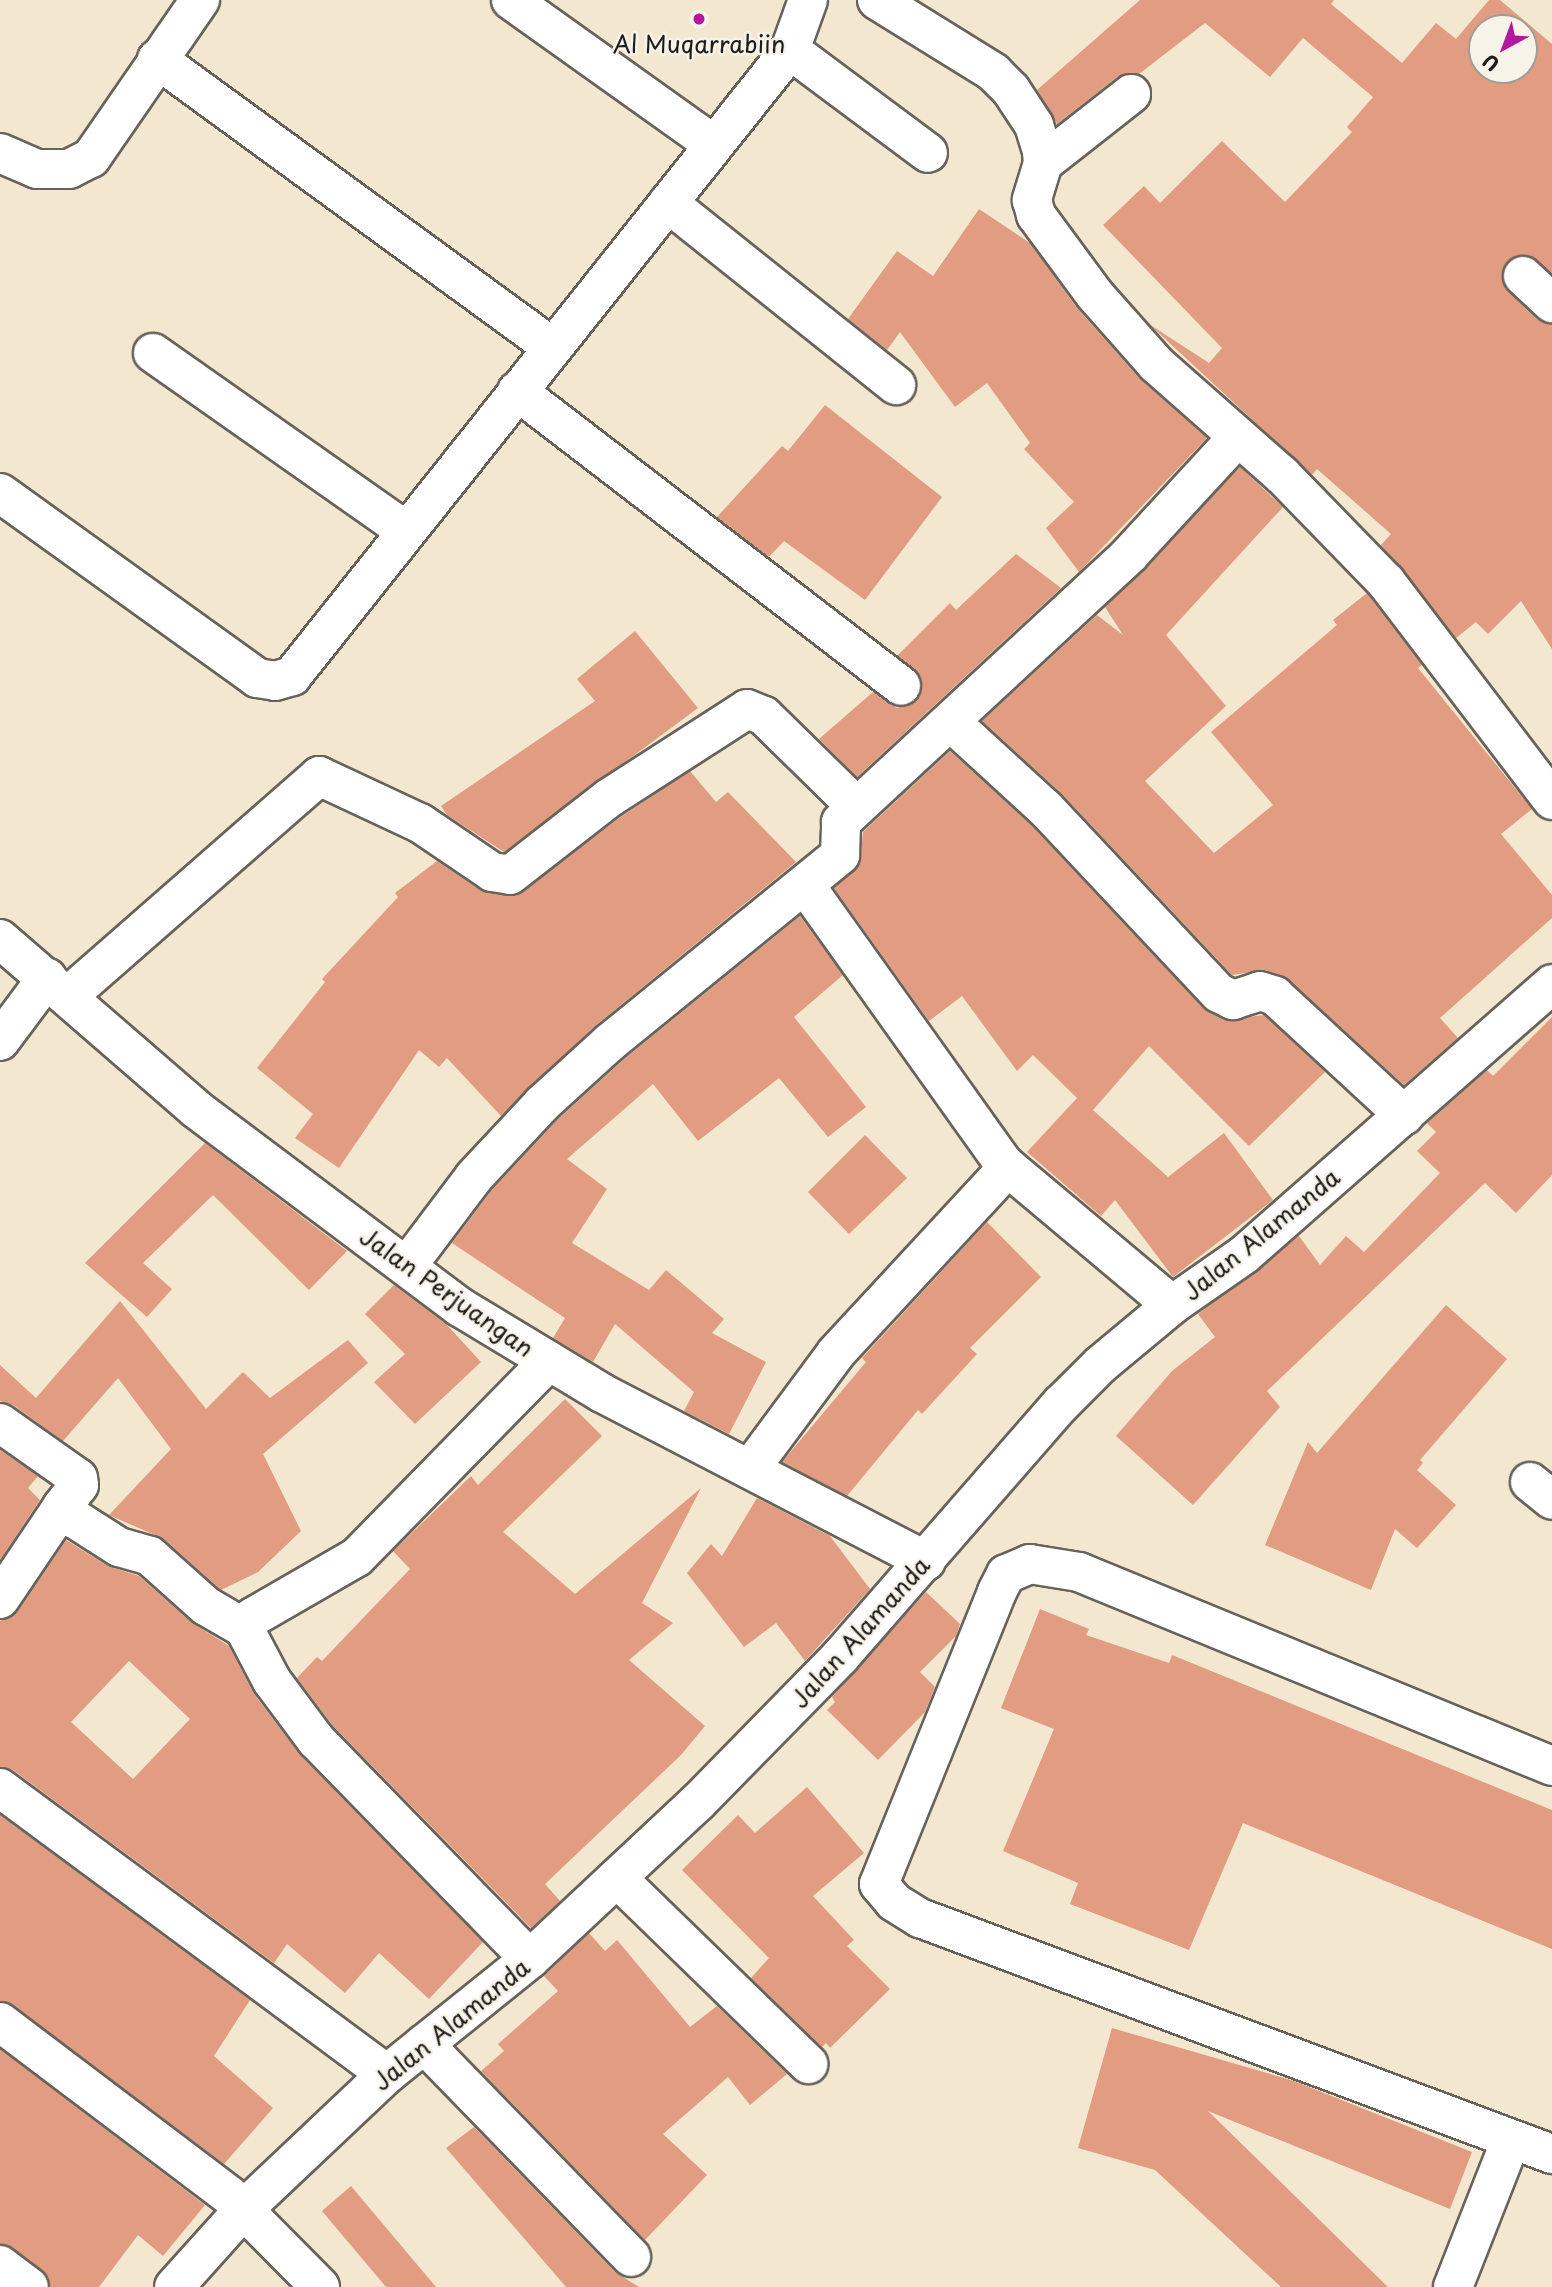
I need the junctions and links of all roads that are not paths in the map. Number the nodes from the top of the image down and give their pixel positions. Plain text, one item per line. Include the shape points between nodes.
1 (200, 0) edge
2 (510, 0) edge
3 (808, 0) edge
4 (877, 0) edge
5 (790, 50) junction
6 (157, 59) junction
7 (1131, 94) dead end
8 (714, 145) junction
9 (0, 153) edge
10 (928, 153) dead end
11 (1043, 163) junction
12 (668, 203) junction
13 (1523, 276) dead end
14 (1552, 303) edge
15 (552, 347) junction
16 (153, 353) dead end
17 (896, 385) dead end
18 (517, 391) junction
19 (1238, 437) junction
20 (0, 493) edge
21 (405, 530) junction
22 (901, 686) dead end
23 (951, 722) junction
24 (1552, 800) edge
25 (858, 807) junction
26 (805, 885) junction
27 (0, 939) edge
28 (1552, 985) edge
29 (57, 987) junction
30 (0, 1041) edge
31 (1404, 1115) junction
32 (1008, 1167) junction
33 (407, 1266) junction
34 (1172, 1305) junction
35 (549, 1362) junction
36 (0, 1423) edge
37 (750, 1469) junction
38 (62, 1507) junction
39 (926, 1561) junction
40 (0, 1599) edge
41 (244, 1628) junction
42 (1552, 1766) edge
43 (0, 1788) edge
44 (617, 1878) junction
45 (530, 1959) junction
46 (0, 2022) edge
47 (424, 2044) junction
48 (808, 2064) dead end
49 (387, 2074) junction
50 (1511, 2140) junction
51 (1552, 2154) edge
52 (244, 2208) junction
53 (631, 2257) dead end
54 (0, 2265) edge
55 (29, 2287) edge
56 (174, 2287) edge
57 (320, 2287) edge
58 (1452, 2287) edge

1 - 6 street
2 - 8 street
3 - 5 street
4 - 11 street via 993,72 1034,125
5 - 8 street
5 - 10 street
6 - 9 street via 91,158 69,169 37,169
6 - 15 street
7 - 11 street
8 - 12 street
11 - 19 street via 1034,186 1036,215 1095,295 1156,364
12 - 15 street
12 - 17 street
13 - 14 street
15 - 18 street
16 - 21 street
18 - 21 street
18 - 22 street
19 - 23 street via 1130,554
19 - 24 street via 1282,475 1386,582
20 - 21 street via 257,678 275,681 292,676
23 - 25 street
23 - 31 street via 1045,808 1219,993 1233,1000 1260,991 1275,996
25 - 26 street via 838,828 843,846 840,855
25 - 29 street via 764,716 747,709 609,798 510,875 492,872 420,822 319,776
26 - 32 street
26 - 33 street via 609,1043 542,1104 474,1177
27 - 29 street, Jalan Perjuangan
28 - 31 street, Jalan Alamanda
29 - 30 street
29 - 33 street, Jalan Perjuangan via 197,1110
31 - 34 street, Jalan Alamanda via 1245,1254
32 - 34 street
32 - 37 street via 836,1353
33 - 35 street, Jalan Perjuangan via 460,1307
34 - 39 street, Jalan Alamanda via 1129,1338 1060,1404
35 - 37 street, Jalan Perjuangan
35 - 41 street via 357,1557 253,1617
36 - 38 street via 78,1478 79,1485
37 - 39 street, Jalan Perjuangan
38 - 40 street
38 - 41 street via 119,1547 150,1556 206,1606
39 - 44 street, Jalan Alamanda via 773,1727
41 - 45 street via 272,1681 316,1741
42 - 50 street via 1079,1572 1030,1564 1006,1574 997,1592 879,1884 894,1902 920,1918
43 - 49 street
44 - 45 street, Jalan Alamanda
44 - 48 street
45 - 47 street, Jalan Alamanda
46 - 52 street
47 - 49 street, Jalan Alamanda
47 - 53 street
49 - 52 street, Jalan Alamanda
50 - 51 street
50 - 58 street
52 - 56 street, Jalan Alamanda
52 - 57 street
54 - 55 street

